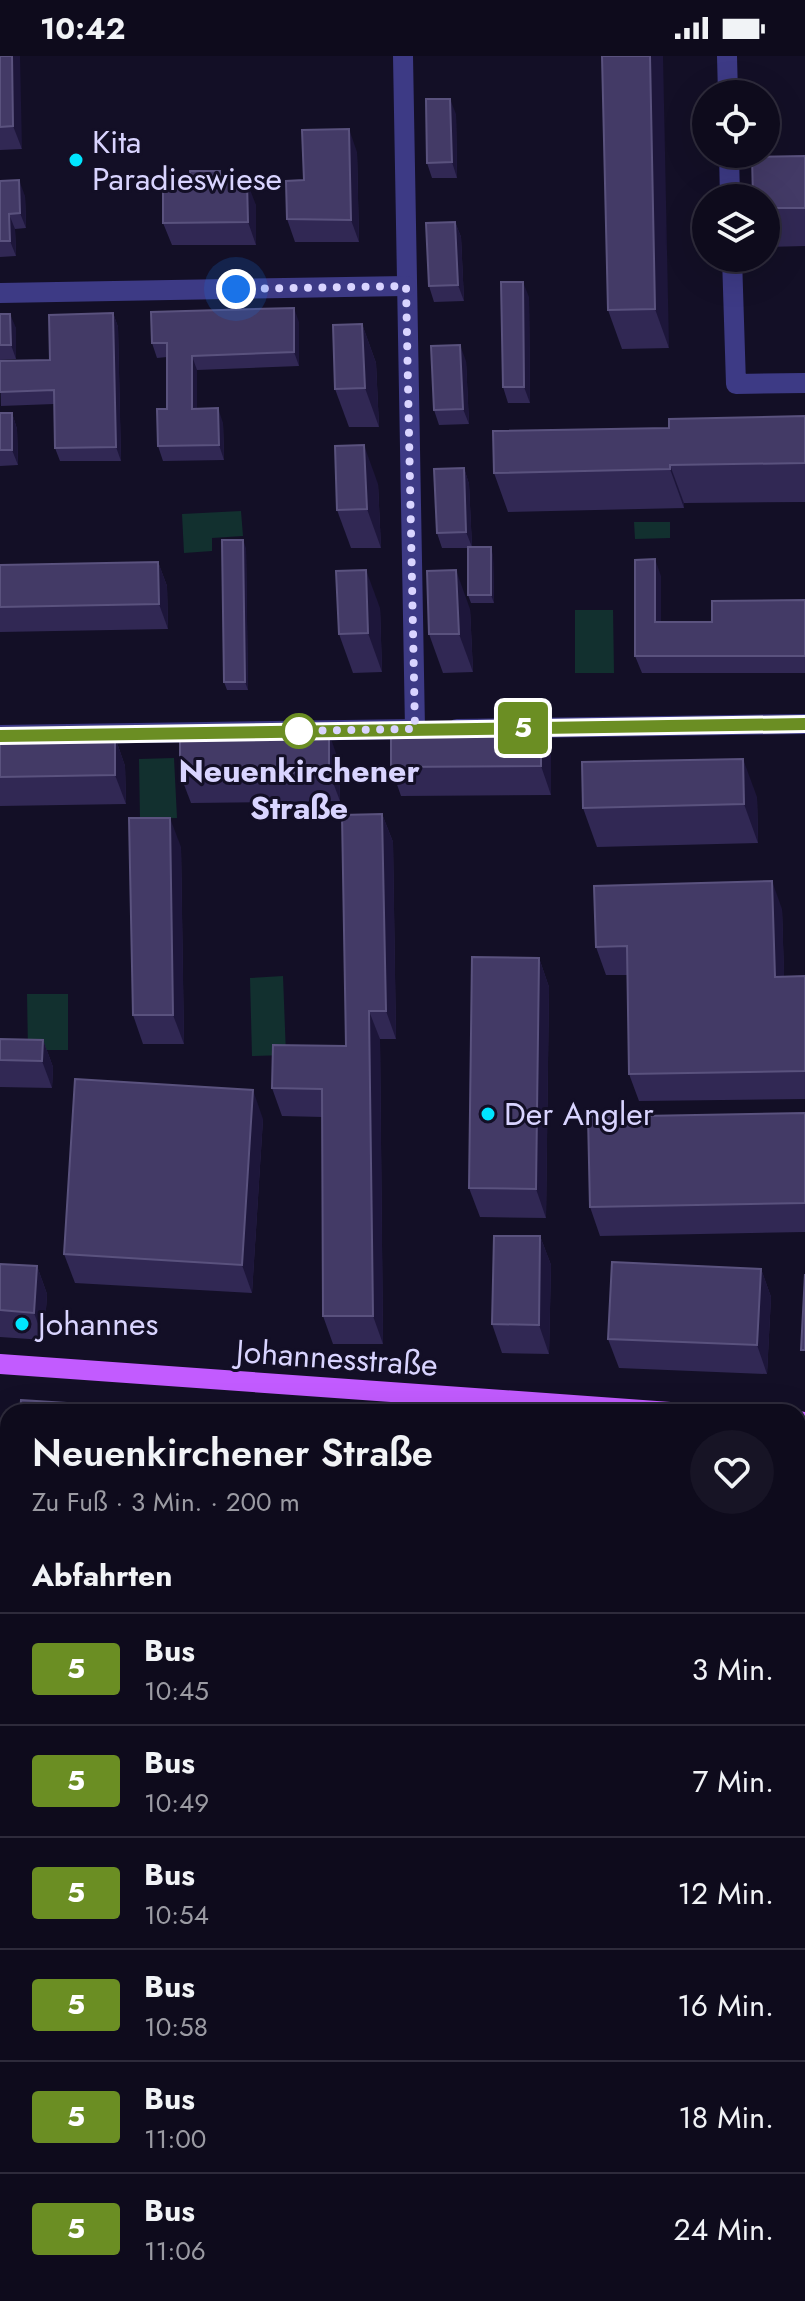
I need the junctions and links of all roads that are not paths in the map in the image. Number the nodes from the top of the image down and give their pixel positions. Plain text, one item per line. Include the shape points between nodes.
1 (403, 56) edge
2 (727, 56) edge
3 (728, 80) edge
4 (732, 272) edge
5 (406, 286) junction
6 (0, 293) edge
7 (805, 383) edge
8 (805, 724) edge
9 (415, 729) junction
10 (0, 735) edge
11 (0, 1364) edge
12 (558, 1404) edge

1 - 5 street
2 - 3 street
4 - 7 street via 736,384
5 - 6 street
5 - 9 street
8 - 9 street
9 - 10 street
11 - 12 main road, Johannesstraße

